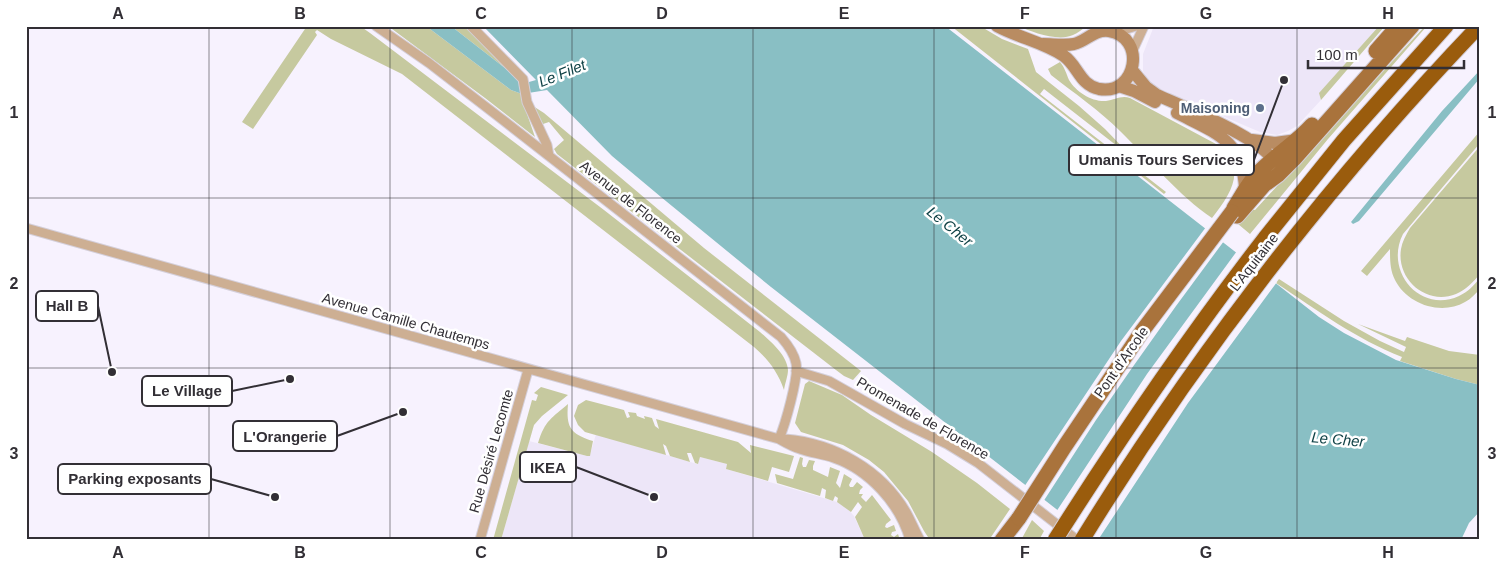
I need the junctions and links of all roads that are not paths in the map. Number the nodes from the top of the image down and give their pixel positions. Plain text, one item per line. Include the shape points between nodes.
1 (376, 26) edge
2 (471, 26) edge
3 (997, 26) edge
4 (1136, 26) edge
5 (1144, 26) edge
6 (1398, 26) edge
7 (1412, 26) edge
8 (1446, 26) edge
9 (1479, 26) edge
10 (1114, 32) junction
11 (1084, 39) junction
12 (1043, 44) junction
13 (1132, 52) junction
14 (1132, 70) junction
15 (1078, 72) junction
16 (1119, 86) junction
17 (1251, 139) junction
18 (1297, 140) junction
19 (549, 156) junction
20 (1274, 159) junction
21 (1264, 185) junction
22 (1245, 189) junction
23 (1234, 214) junction
24 (26, 228) edge
25 (528, 370) junction
26 (796, 371) junction
27 (779, 439) junction
28 (1022, 520) junction
29 (480, 540) edge
30 (910, 540) edge
31 (920, 540) edge
32 (1002, 540) edge
33 (1013, 540) edge
34 (1055, 540) edge
35 (1077, 540) edge
36 (1082, 540) edge

1 - 19 street, Avenue de Florence
2 - 19 street via 523,79 527,102
3 - 12 street
4 - 10 street
5 - 13 street
6 - 18 main road
7 - 21 main road via 1294,159
8 - 34 highway, L'Aquitaine, bridge via 1355,127 1265,238 1159,382
9 - 36 highway, L'Aquitaine via 1368,149 1283,252 1131,461
10 - 11 street via 1098,32
10 - 13 street via 1125,40
11 - 12 street via 1066,45
11 - 15 street via 1076,55
12 - 15 street via 1068,60
13 - 14 street
14 - 16 street
14 - 17 street via 1156,95
15 - 16 street via 1090,86 1108,89
16 - 22 street via 1224,139 1237,153
17 - 18 street via 1275,143
17 - 20 street
18 - 20 main road
19 - 26 street, Avenue de Florence via 781,337 793,354
20 - 21 street via 1275,168
20 - 22 main road via 1256,174
21 - 23 main road
22 - 23 main road
23 - 28 main road, Pont d'Arcole, bridge via 1144,330 1076,430
24 - 25 street, Avenue Camille Chautemps
25 - 27 street, Avenue Camille Chautemps
25 - 29 street, Rue Désiré Lecomte
26 - 27 street
26 - 35 street, Promenade de Florence via 830,381 897,420 947,444 978,463
27 - 30 street, Avenue Camille Chautemps via 799,449 833,457 862,473 892,504
27 - 31 street, Avenue Camille Chautemps via 802,440 832,450 869,470 899,501
28 - 32 main road
28 - 33 main road

